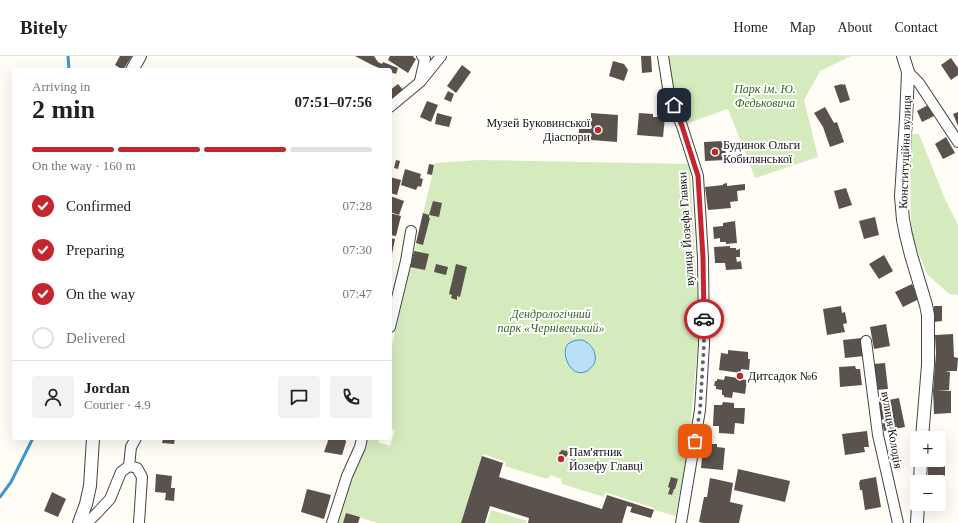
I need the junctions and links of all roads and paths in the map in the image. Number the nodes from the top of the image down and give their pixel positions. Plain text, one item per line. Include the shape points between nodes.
1 (140, 56) edge
2 (422, 56) edge
3 (441, 56) edge
4 (663, 56) edge
5 (903, 56) edge
6 (133, 68) edge
7 (908, 72) junction
8 (420, 82) junction
9 (392, 105) edge
10 (958, 142) edge
11 (410, 231) dead end
12 (392, 318) edge
13 (866, 341) dead end
14 (923, 431) edge
15 (93, 440) edge
16 (135, 440) edge
17 (359, 441) edge
18 (129, 466) junction
19 (918, 511) edge
20 (79, 523) edge
21 (87, 523) edge
22 (139, 523) edge
23 (332, 523) edge
24 (681, 523) edge
25 (898, 523) edge
26 (917, 523) edge

1 - 6 street
2 - 8 street via 425,59
3 - 8 street
4 - 24 street, вулиця Йозефа Главки via 669,94 698,176 703,258 704,344 700,410
5 - 7 street, Конституційна вулиця
7 - 10 street via 919,83
7 - 14 street, Конституційна вулиця via 901,196 906,236 928,315 928,365
8 - 9 street
11 - 12 street
13 - 25 street, вулиця Колодія via 878,435
15 - 20 street via 90,486
16 - 18 street via 131,447
17 - 23 street
18 - 21 street via 121,472 110,499
18 - 22 street via 137,468 142,477
19 - 26 street

